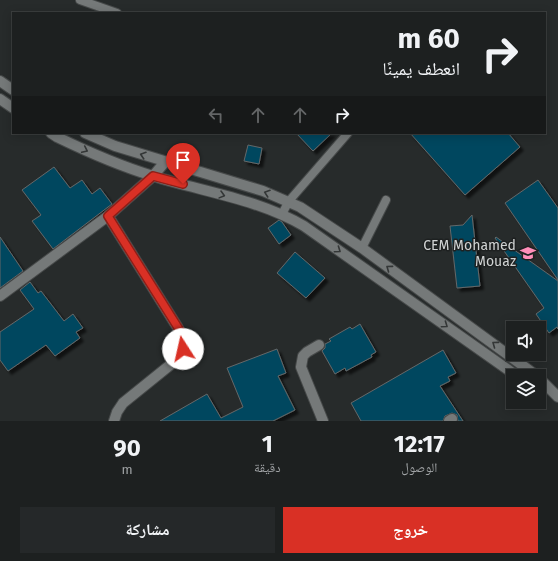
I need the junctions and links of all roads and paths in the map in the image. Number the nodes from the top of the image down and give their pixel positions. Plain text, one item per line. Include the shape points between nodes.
1 (80, 0) edge
2 (114, 12) edge
3 (0, 81) edge
4 (12, 89) edge
5 (0, 99) edge
6 (12, 107) edge
7 (52, 134) edge
8 (87, 134) edge
9 (347, 134) edge
10 (165, 162) junction
11 (153, 176) junction
12 (386, 200) dead end
13 (289, 201) junction
14 (282, 214) junction
15 (108, 216) junction
16 (362, 248) junction
17 (0, 296) edge
18 (319, 345) dead end
19 (507, 369) edge
20 (527, 369) edge
21 (546, 386) edge
22 (546, 388) edge
23 (549, 389) junction
24 (558, 397) edge
25 (114, 421) edge
26 (323, 421) edge

1 - 2 lane
3 - 4 street
5 - 6 street
7 -> 11 street via 107,160
10 -> 8 street
9 - 13 lane
10 - 11 street
13 -> 10 street
11 -> 14 street
11 - 15 street
12 - 16 lane
13 - 14 lane
13 - 16 street via 314,214
14 -> 19 street via 304,226
15 - 17 street
15 - 25 street via 182,334 184,342 180,356 123,403
20 -> 16 street
18 - 26 street via 303,356 301,367
21 - 23 street
22 - 23 street
23 - 24 street

